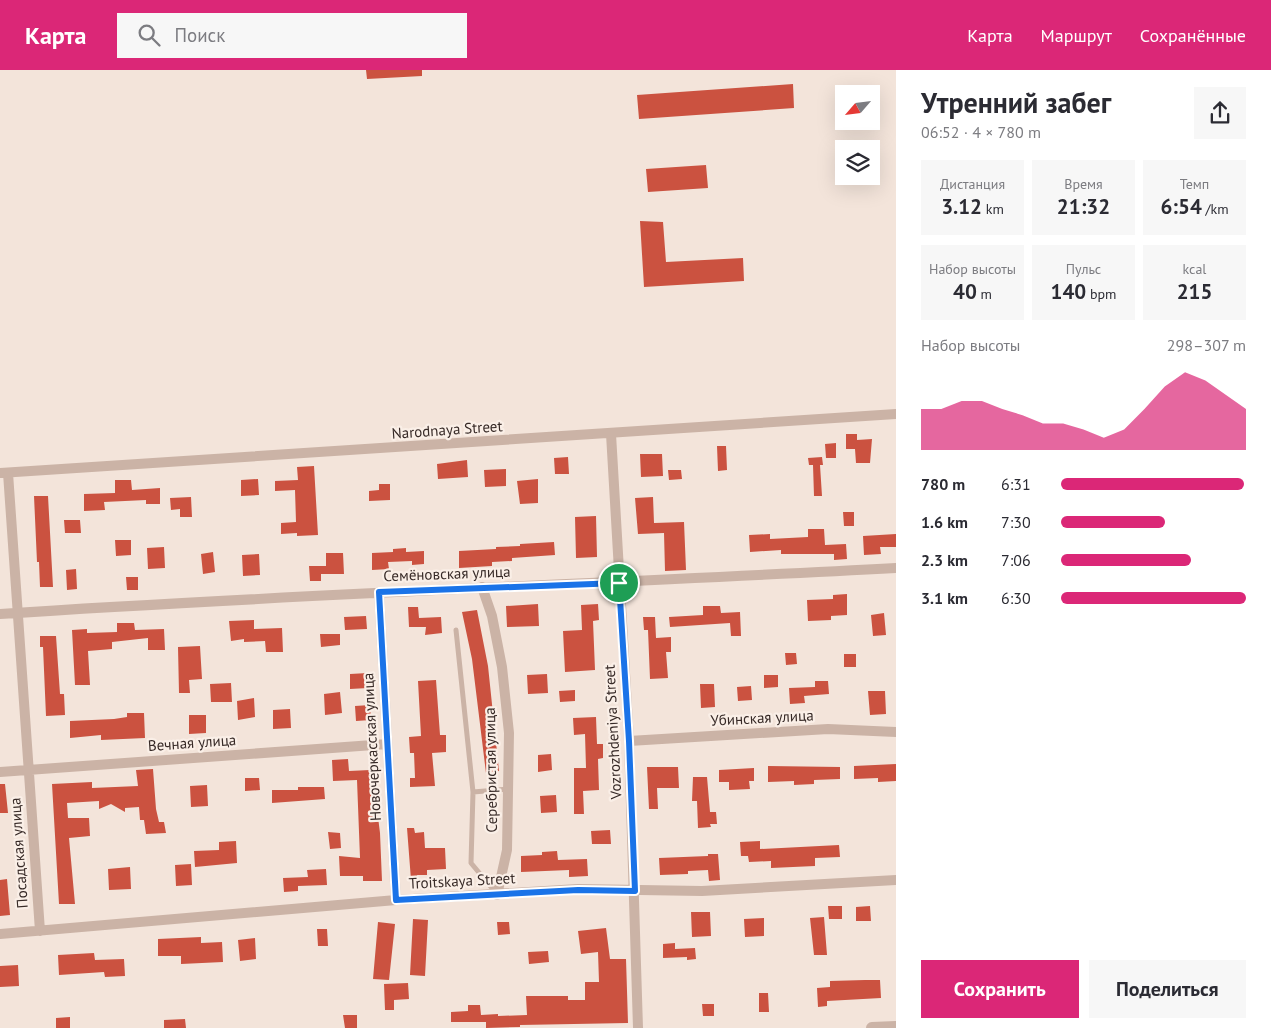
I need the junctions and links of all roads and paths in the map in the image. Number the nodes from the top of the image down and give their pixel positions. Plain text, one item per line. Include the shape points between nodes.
1 (896, 414) edge
2 (611, 434) junction
3 (4, 473) edge
4 (896, 568) edge
5 (619, 583) junction
6 (482, 587) junction
7 (379, 592) junction
8 (17, 613) junction
9 (0, 614) edge
10 (456, 630) dead end
11 (896, 732) edge
12 (629, 741) junction
13 (387, 744) junction
14 (28, 770) junction
15 (0, 772) edge
16 (509, 789) junction
17 (473, 792) junction
18 (896, 880) edge
19 (635, 891) junction
20 (497, 895) junction
21 (396, 900) junction
22 (40, 931) junction
23 (0, 934) edge
24 (896, 1026) edge
25 (638, 1028) edge
26 (872, 1028) edge

1 - 2 street, Narodnaya Street
2 - 3 street, Narodnaya Street
2 - 5 street, Vozrozhdeniya Street
3 - 8 street, Посадская улица
4 - 5 street, Семёновская улица
5 - 6 street, Семёновская улица
5 - 12 street, Vozrozhdeniya Street
6 - 7 street, Семёновская улица
6 - 16 street, Серебристая улица via 492,616 502,667 509,733
7 - 8 street, Семёновская улица
7 - 13 street, Новочеркасская улица
8 - 9 street, Семёновская улица
8 - 14 street, Посадская улица
10 - 17 lane
11 - 12 street, Убинская улица via 828,729
12 - 19 street, Vozrozhdeniya Street
13 - 14 street, Вечная улица
13 - 21 street, Новочеркасская улица
14 - 15 street, Вечная улица
14 - 22 street, Посадская улица
16 - 17 lane
16 - 20 street, Серебристая улица via 507,850
17 - 20 lane via 471,863
18 - 19 street, Troitskaya Street via 702,891
19 - 20 street, Troitskaya Street via 578,890
19 - 25 street, Vozrozhdeniya Street
20 - 21 street, Troitskaya Street
21 - 22 street, Troitskaya Street
22 - 23 street, Troitskaya Street
24 - 26 street

